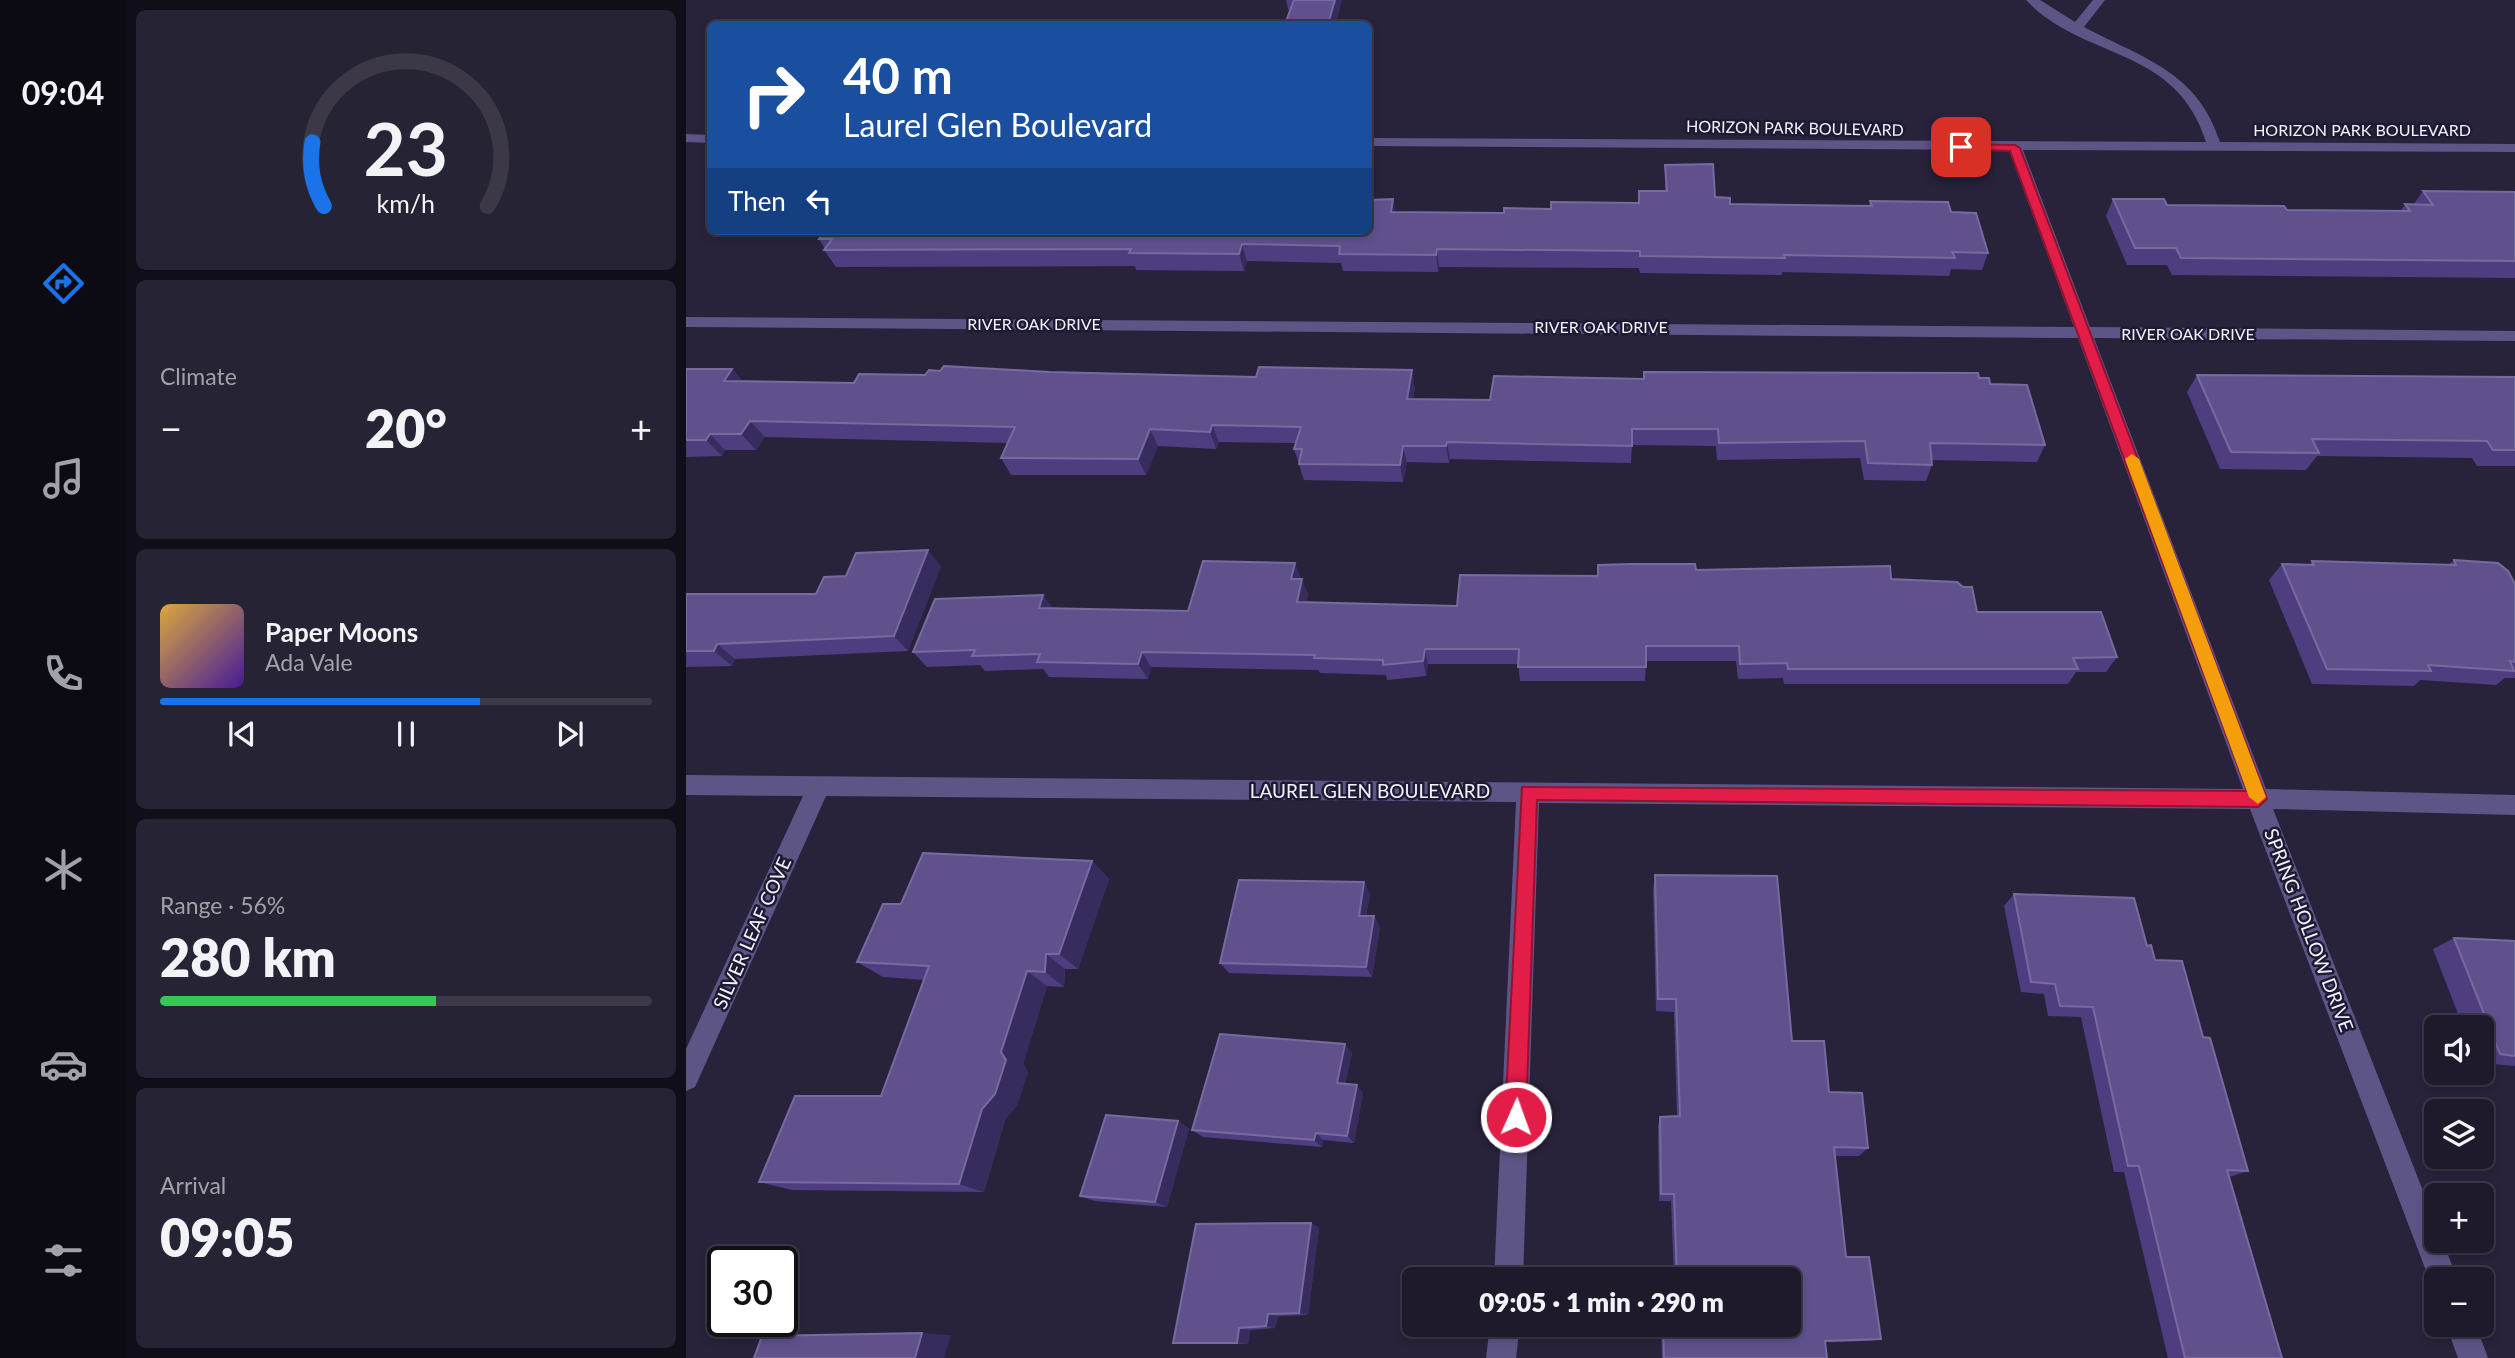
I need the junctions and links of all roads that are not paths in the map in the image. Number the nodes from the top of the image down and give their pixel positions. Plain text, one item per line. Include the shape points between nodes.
1 (2032, 0) edge
2 (2099, 0) edge
3 (2076, 29) junction
4 (686, 138) edge
5 (707, 139) edge
6 (1372, 142) edge
7 (2015, 148) junction
8 (2215, 148) junction
9 (2515, 148) edge
10 (686, 322) edge
11 (2086, 334) junction
12 (2515, 336) edge
13 (686, 785) edge
14 (818, 788) junction
15 (1528, 793) junction
16 (2258, 799) junction
17 (2515, 805) edge
18 (686, 1078) edge
19 (1509, 1267) edge
20 (2438, 1267) edge
21 (1503, 1337) edge
22 (2465, 1337) edge
23 (1501, 1358) edge
24 (2473, 1358) edge

1 - 3 street
2 - 3 street
3 - 8 street via 2160,67 2183,86 2203,110
4 - 5 street
6 - 7 street, HORIZON PARK BOULEVARD
7 - 8 street, HORIZON PARK BOULEVARD
7 - 11 street, SPRING HOLLOW DRIVE
8 - 9 street, HORIZON PARK BOULEVARD
10 - 11 street, RIVER OAK DRIVE
11 - 12 street, RIVER OAK DRIVE
11 - 16 street, SPRING HOLLOW DRIVE
13 - 14 street, LAUREL GLEN BOULEVARD
14 - 15 street, LAUREL GLEN BOULEVARD
14 - 18 street, SILVER LEAF COVE
15 - 16 street, LAUREL GLEN BOULEVARD
15 - 19 street
16 - 17 street, LAUREL GLEN BOULEVARD
16 - 20 street, SPRING HOLLOW DRIVE
21 - 23 street
22 - 24 street

